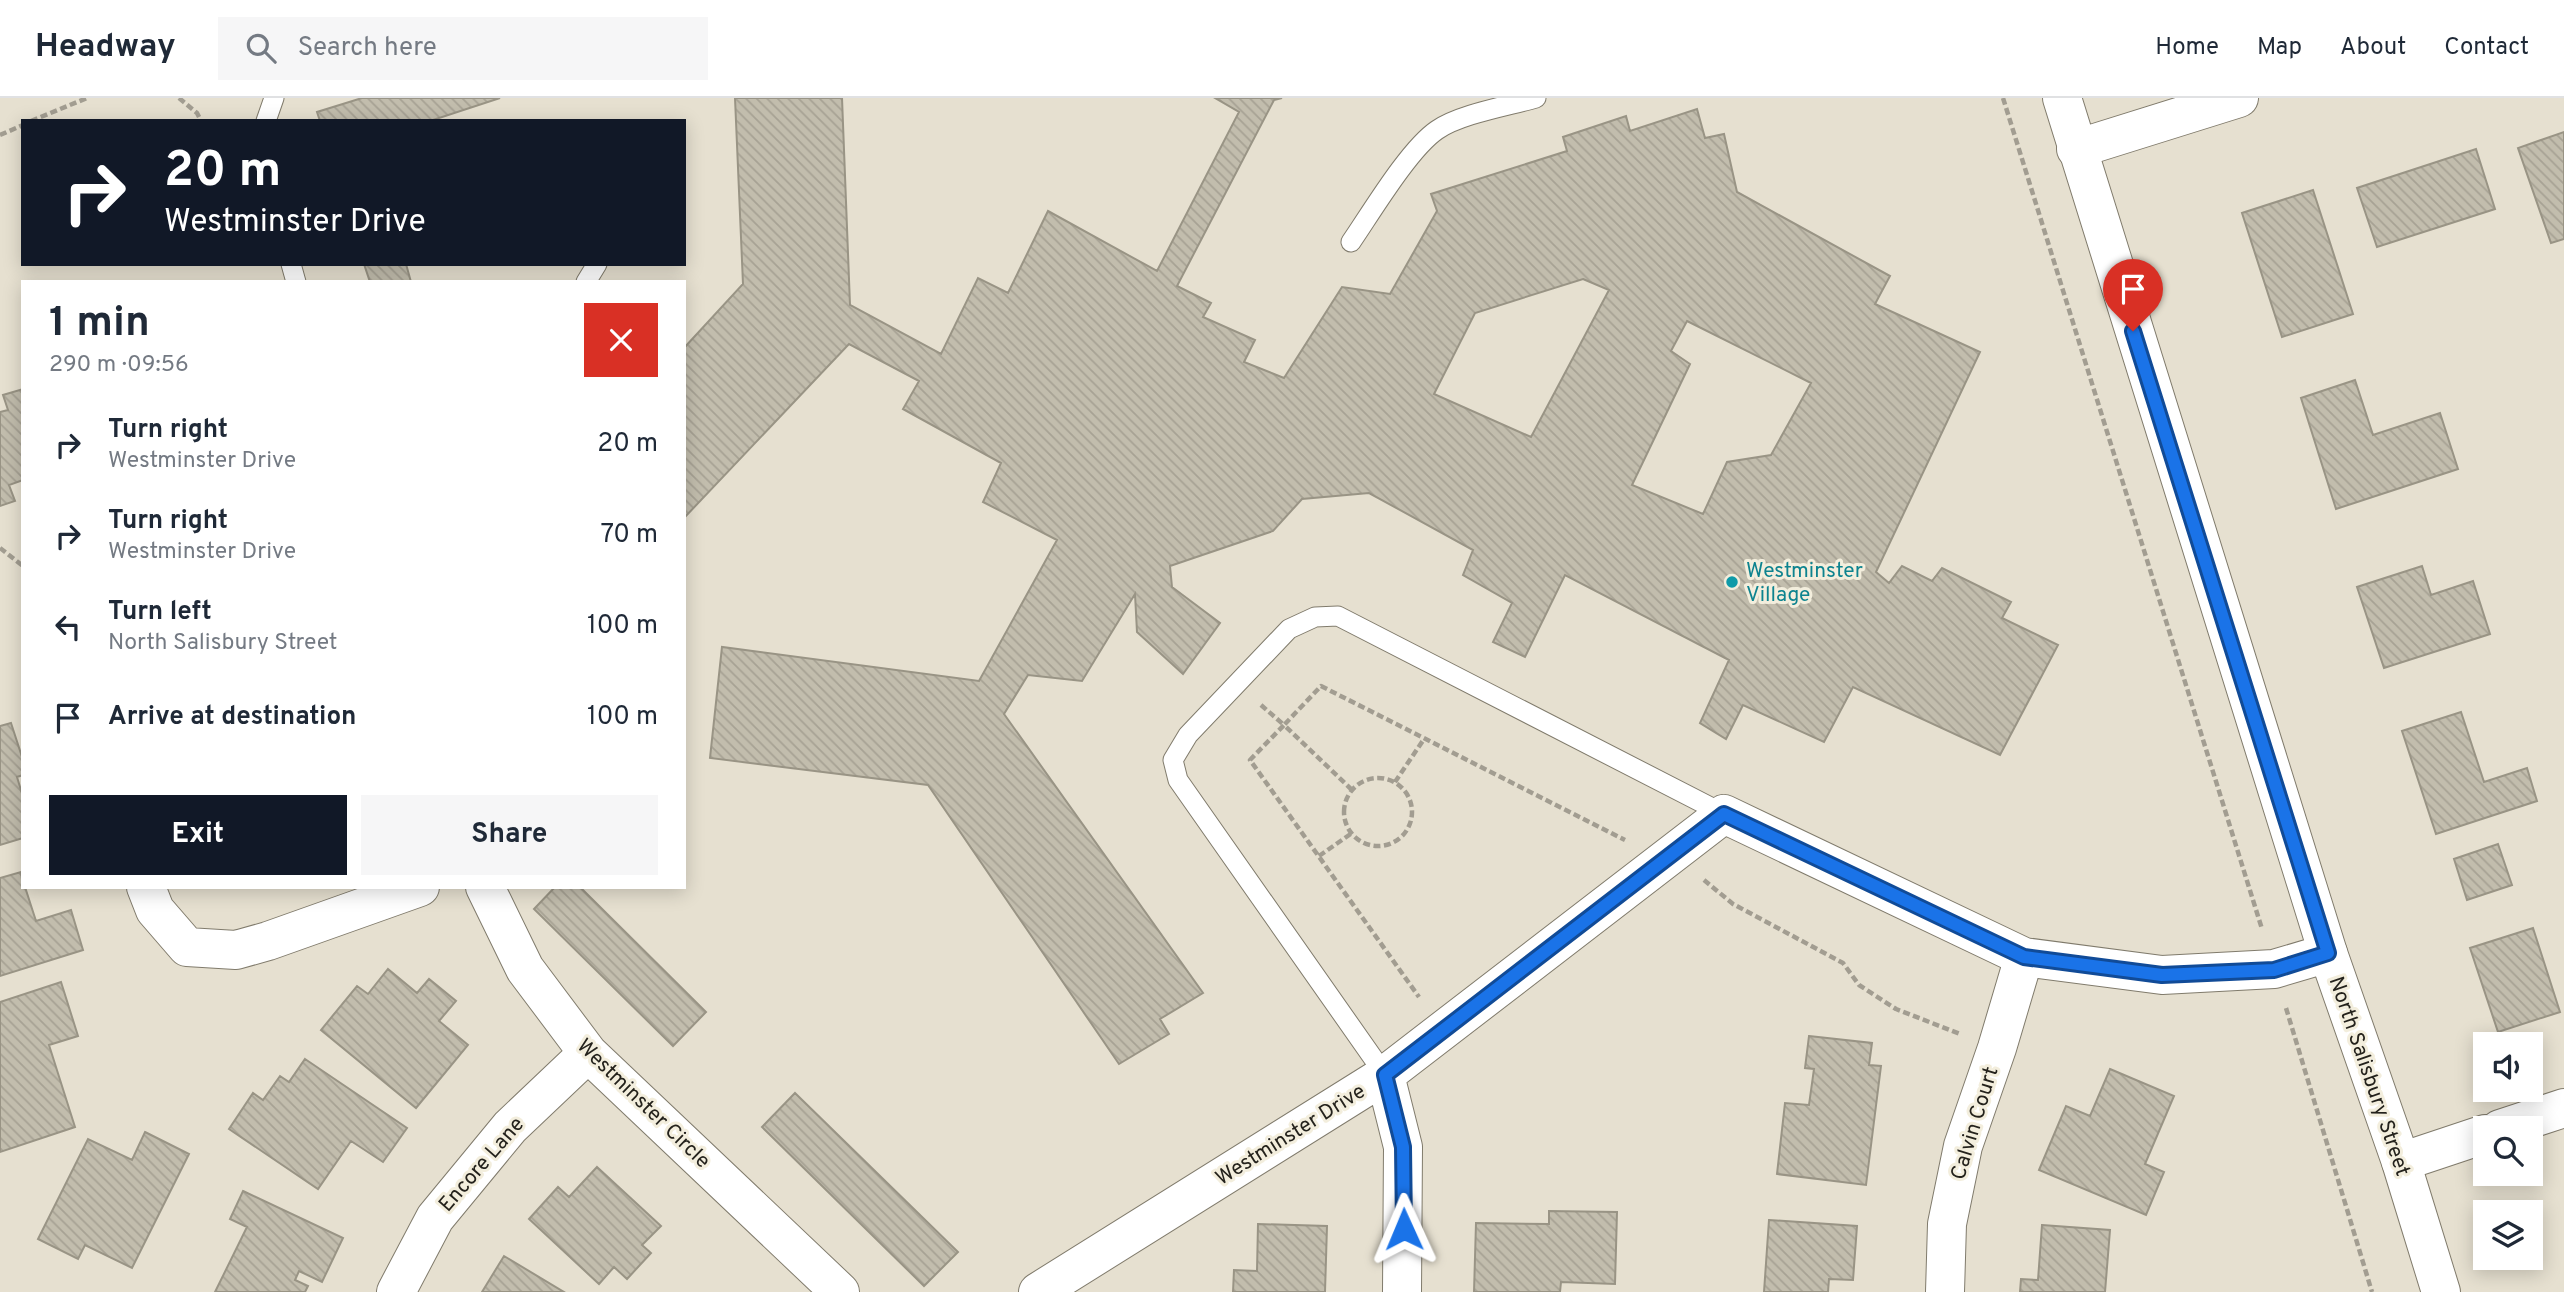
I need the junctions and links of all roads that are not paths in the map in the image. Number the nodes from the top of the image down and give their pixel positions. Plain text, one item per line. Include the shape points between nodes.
1 (274, 98) edge
2 (1536, 98) edge
3 (2062, 98) edge
4 (2239, 98) edge
5 (267, 119) edge
6 (2076, 149) junction
7 (1351, 243) dead end
8 (1724, 814) junction
9 (147, 889) edge
10 (414, 889) edge
11 (486, 889) edge
12 (2328, 953) junction
13 (2024, 957) junction
14 (587, 1053) junction
15 (1385, 1075) junction
16 (2564, 1108) edge
17 (2540, 1116) edge
18 (2473, 1138) edge
19 (2401, 1162) junction
20 (396, 1292) edge
21 (839, 1292) edge
22 (1038, 1292) edge
23 (1402, 1292) edge
24 (1945, 1292) edge
25 (2441, 1292) edge

1 - 5 lane
2 - 7 lane via 1437,130 1388,188
3 - 6 street, North Salisbury Street
4 - 6 street
6 - 12 street, North Salisbury Street
8 - 13 street
8 - 15 street, Westminster Drive
8 - 15 lane via 1338,616 1315,617 1289,629 1188,735 1173,760 1178,780
9 - 10 street via 155,910 187,947 236,950
11 - 14 street, Westminster Circle via 525,969
12 - 13 street via 2274,970 2162,975
12 - 19 street, North Salisbury Street
13 - 24 street, Calvin Court via 1964,1146 1947,1224
14 - 20 street, Encore Lane via 510,1127 435,1218
14 - 21 street, Westminster Circle
15 - 22 street, Westminster Drive
15 - 23 street via 1403,1147
16 - 17 street
18 - 19 street
19 - 25 street, North Salisbury Street

